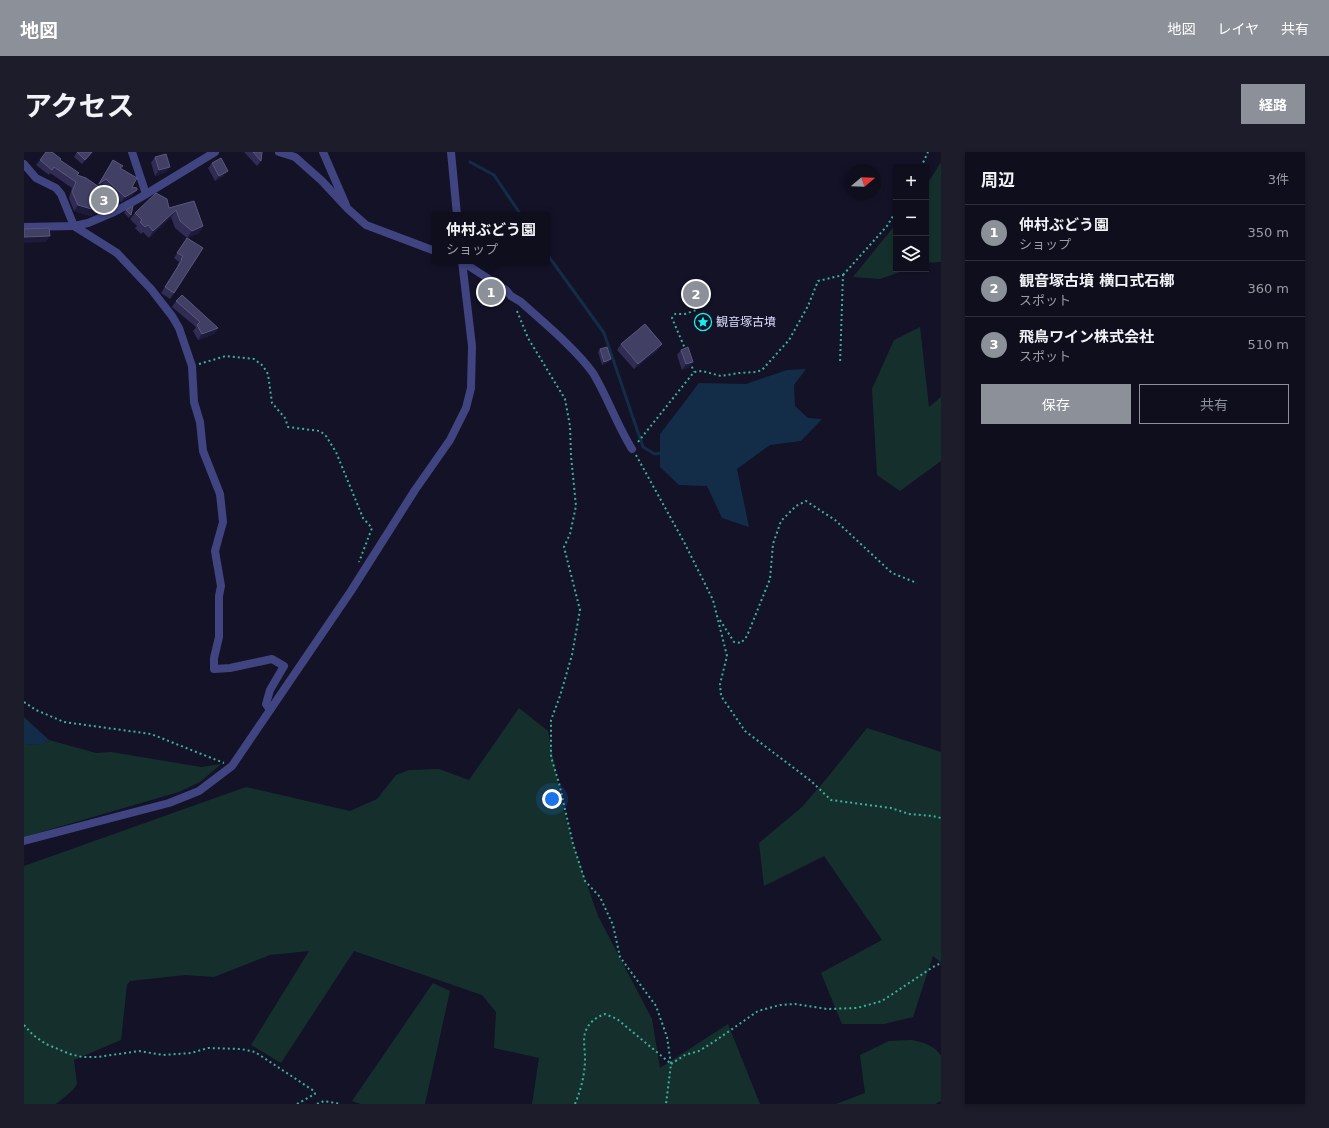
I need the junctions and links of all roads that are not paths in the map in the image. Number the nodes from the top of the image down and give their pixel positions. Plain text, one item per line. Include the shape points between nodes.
1 (132, 152) edge
2 (215, 152) edge
3 (279, 152) edge
4 (323, 152) edge
5 (451, 152) edge
6 (24, 164) edge
7 (146, 194) junction
8 (348, 209) junction
9 (457, 212) edge
10 (74, 226) junction
11 (24, 227) edge
12 (432, 250) edge
13 (462, 264) edge
14 (467, 264) edge
15 (634, 448) road end
16 (270, 710) junction
17 (24, 841) edge

1 - 7 street
2 - 7 street
3 - 8 street via 295,157
4 - 8 street
5 - 9 street
6 - 10 street via 36,178 56,188 61,194
7 - 10 street via 114,212
8 - 12 street via 366,225
10 - 11 street
10 - 16 street via 117,253 151,289 179,328 192,366 194,402 200,422 203,451 220,494 223,522 215,551 221,586 219,637 214,668 230,668 272,659 284,666 270,690 266,704
13 - 16 street via 472,346 471,388 466,408 450,440
14 - 15 street via 521,302 575,352 592,373 608,401 618,426
16 - 17 street via 232,766 199,791 169,803

